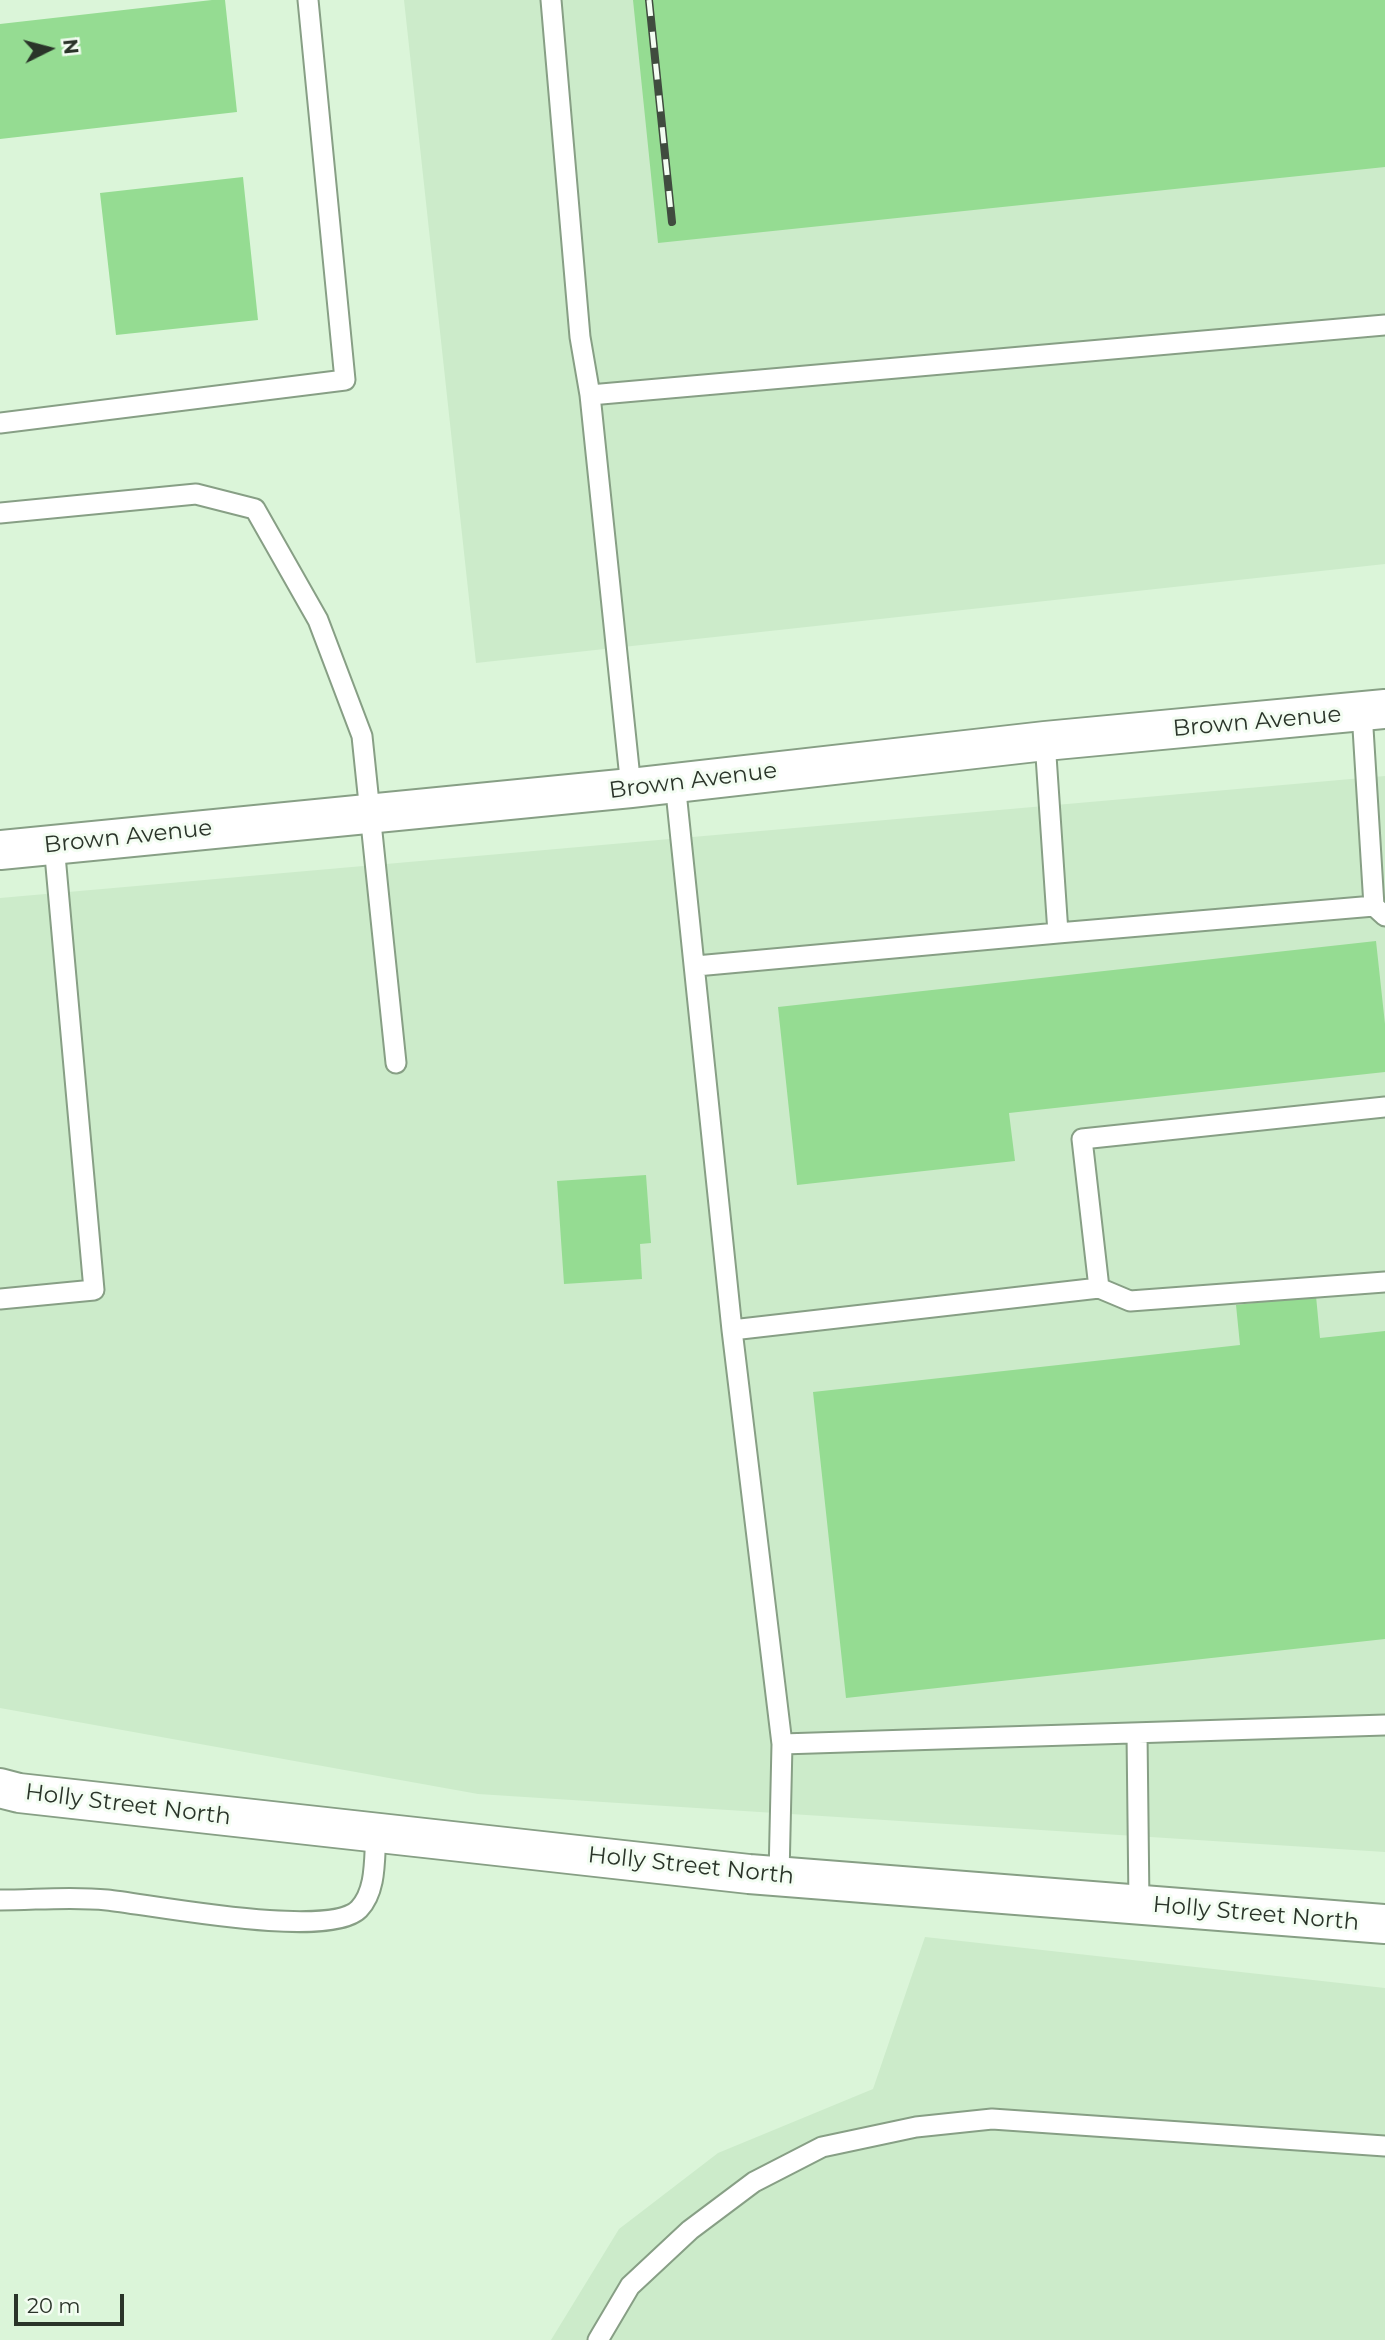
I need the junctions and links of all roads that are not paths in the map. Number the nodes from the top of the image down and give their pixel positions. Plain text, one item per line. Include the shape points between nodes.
1 (308, 0) edge
2 (551, 0) edge
3 (1385, 325) edge
4 (590, 395) junction
5 (0, 423) edge
6 (0, 513) edge
7 (1374, 711) edge
8 (1045, 741) junction
9 (675, 782) junction
10 (631, 788) junction
11 (371, 813) junction
12 (54, 844) junction
13 (0, 850) edge
14 (1380, 911) edge
15 (1058, 933) junction
16 (696, 966) junction
17 (396, 1063) dead end
18 (1385, 1107) edge
19 (1385, 1282) edge
20 (1099, 1288) junction
21 (0, 1299) edge
22 (732, 1329) junction
23 (1385, 1725) edge
24 (1137, 1733) junction
25 (782, 1744) junction
26 (0, 1788) edge
27 (376, 1833) junction
28 (779, 1876) junction
29 (0, 1900) edge
30 (1139, 1905) junction
31 (1385, 1924) edge
32 (1385, 2146) edge
33 (598, 2340) edge

1 - 5 lane via 345,380
2 - 4 lane via 580,337
3 - 4 lane
4 - 10 lane
6 - 11 lane via 196,494 255,509 318,620 362,736
7 - 8 street, Brown Avenue
7 - 14 lane
8 - 9 street, Brown Avenue
8 - 15 lane
9 - 10 street, Brown Avenue
9 - 16 lane
10 - 11 street, Brown Avenue
11 - 12 street, Brown Avenue
11 - 17 lane
12 - 13 street, Brown Avenue
12 - 21 lane via 94,1290
14 - 15 lane
15 - 16 lane
16 - 22 lane
18 - 20 lane via 1082,1139
19 - 20 lane via 1130,1301
20 - 22 lane
22 - 25 lane
23 - 24 lane
24 - 25 lane
24 - 30 lane
25 - 28 lane
26 - 27 street, Holly Street North
27 - 28 street, Holly Street North
27 - 29 lane via 371,1892 358,1911 326,1923 104,1900
28 - 30 street, Holly Street North
30 - 31 street, Holly Street North
32 - 33 lane via 992,2119 916,2127 822,2147 754,2182 690,2230 630,2286

